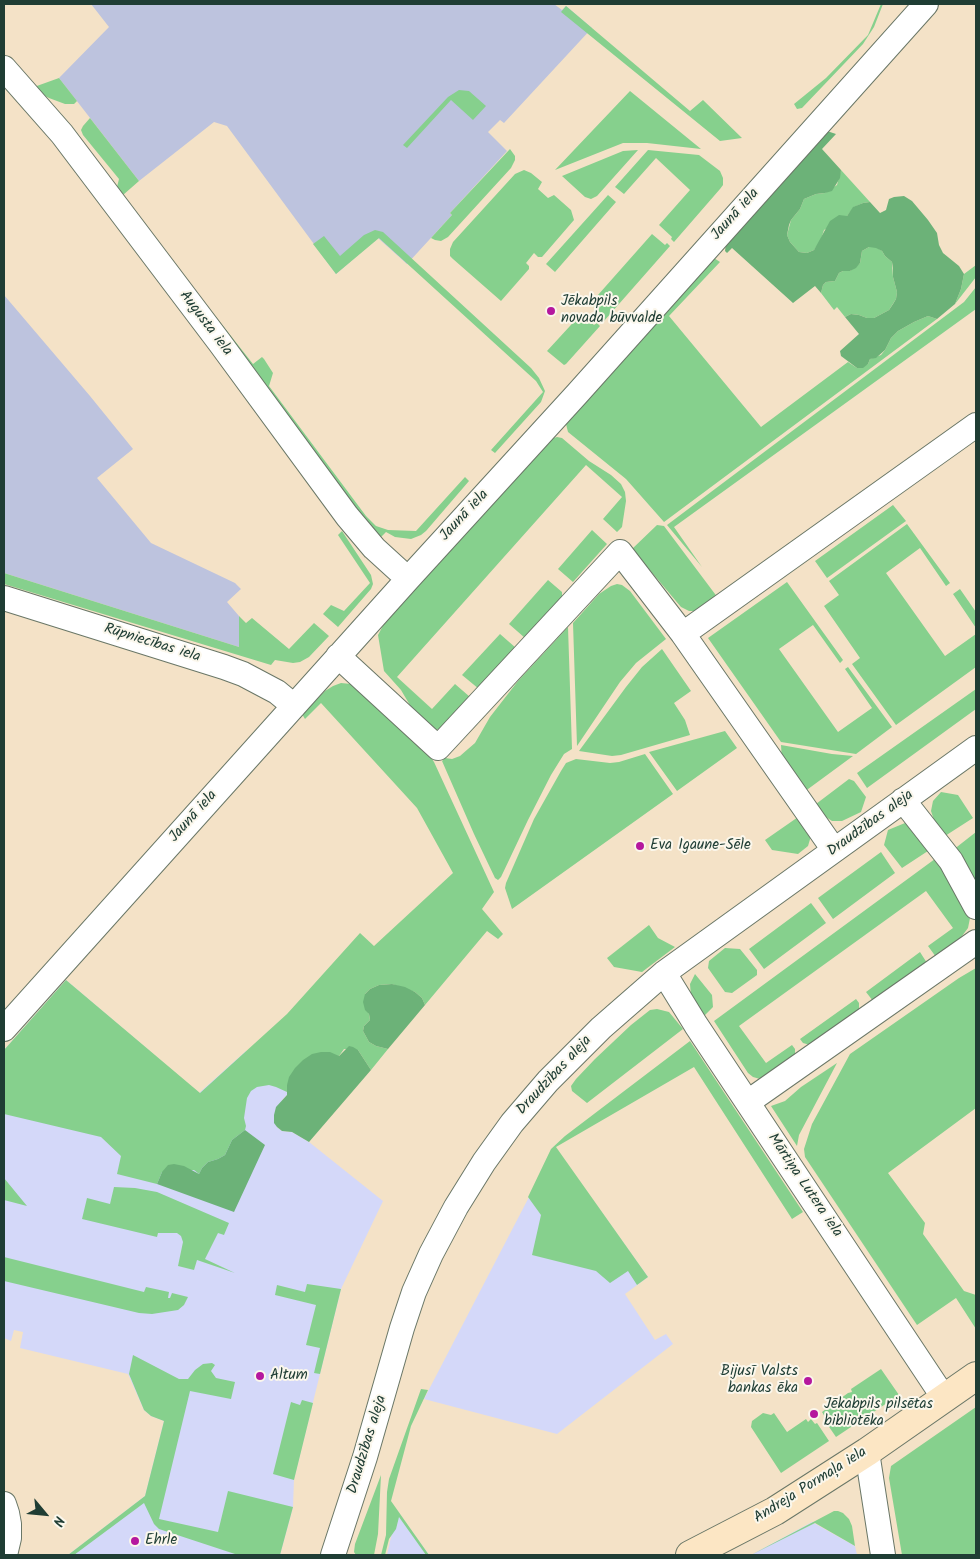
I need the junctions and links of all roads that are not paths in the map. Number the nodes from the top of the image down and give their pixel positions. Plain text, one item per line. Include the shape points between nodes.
1 (926, 4) edge
2 (4, 68) edge
3 (976, 425) edge
4 (408, 578) junction
5 (4, 598) edge
6 (683, 634) junction
7 (338, 656) junction
8 (294, 706) junction
9 (976, 748) edge
10 (904, 800) junction
11 (834, 850) junction
12 (976, 907) edge
13 (976, 942) edge
14 (664, 973) junction
15 (4, 1029) edge
16 (748, 1102) junction
17 (976, 1376) edge
18 (944, 1398) junction
19 (866, 1452) junction
20 (4, 1504) edge
21 (5, 1555) edge
22 (333, 1555) edge
23 (690, 1555) edge
24 (883, 1555) edge

1 - 4 street, Jaunā iela
2 - 4 street, Augusta iela via 62,134 347,516 374,548
3 - 6 street
4 - 7 street, Jaunā iela
5 - 8 street, Rūpniecības iela via 224,667 269,687
6 - 7 street via 620,552 438,748
6 - 11 street
7 - 8 street, Jaunā iela
8 - 15 street, Jaunā iela
9 - 10 street, Draudzības aleja
10 - 11 street, Draudzības aleja
10 - 12 street via 951,861
11 - 14 street, Draudzības aleja
13 - 16 street
14 - 16 street, Mārtiņa Lutera iela
14 - 22 street, Draudzības aleja via 601,1028 548,1081 512,1123 456,1207 414,1292
16 - 18 street, Mārtiņa Lutera iela
17 - 18 street, Andreja Pormaļa iela
18 - 19 street, Andreja Pormaļa iela
19 - 23 street, Andreja Pormaļa iela via 774,1511
19 - 24 street
20 - 21 street via 9,1524

